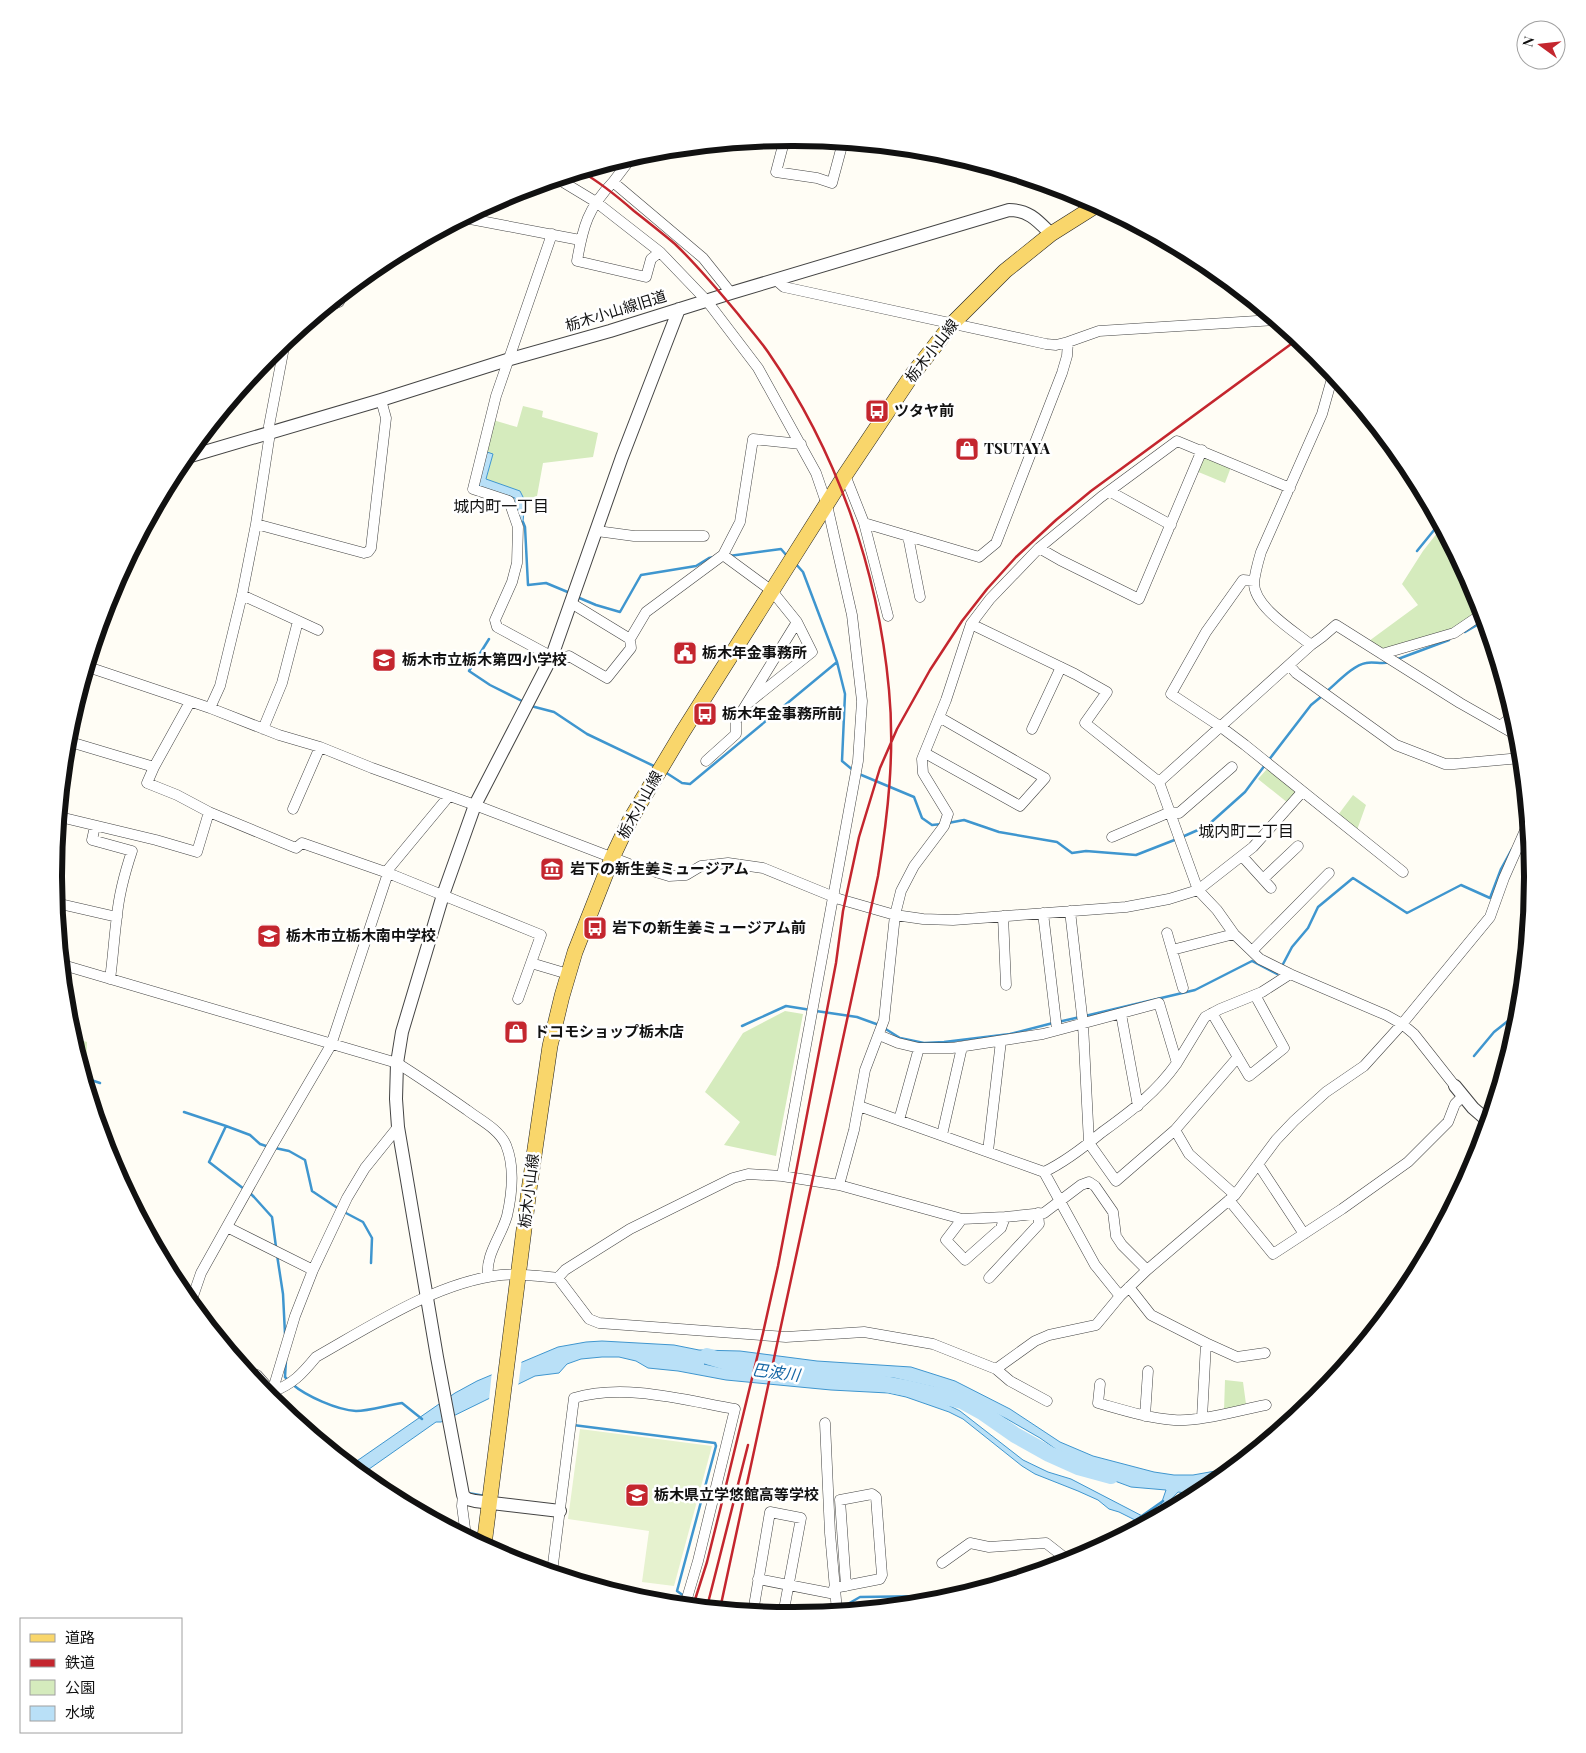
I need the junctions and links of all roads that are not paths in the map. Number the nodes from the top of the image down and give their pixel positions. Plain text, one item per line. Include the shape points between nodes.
1 (783, 146) edge
2 (841, 148) edge
3 (625, 166) edge
4 (613, 182) junction
5 (565, 183) edge
6 (596, 202) junction
7 (1090, 209) edge
8 (473, 220) edge
9 (552, 234) junction
10 (1051, 234) junction
11 (580, 240) junction
12 (660, 252) junction
13 (776, 280) junction
14 (731, 293) junction
15 (707, 301) junction
16 (679, 309) junction
17 (1266, 320) edge
18 (952, 324) junction
19 (1068, 342) junction
20 (281, 355) edge
21 (507, 360) junction
22 (1331, 383) edge
23 (381, 400) junction
24 (270, 433) junction
25 (801, 444) junction
26 (1202, 450) junction
27 (198, 454) edge
28 (846, 475) junction
29 (1290, 488) junction
30 (1109, 491) junction
31 (827, 505) junction
32 (864, 523) junction
33 (256, 524) junction
34 (1171, 525) junction
35 (597, 531) junction
36 (704, 536) dead end
37 (908, 536) junction
38 (1039, 548) junction
39 (723, 554) junction
40 (1254, 581) junction
41 (772, 590) junction
42 (242, 595) junction
43 (920, 597) dead end
44 (571, 604) junction
45 (888, 616) dead end
46 (1476, 618) edge
47 (298, 621) junction
48 (797, 622) junction
49 (972, 624) junction
50 (318, 630) dead end
51 (630, 639) junction
52 (1311, 645) junction
53 (1382, 654) junction
54 (552, 656) junction
55 (1289, 665) junction
56 (1061, 667) junction
57 (93, 668) edge
58 (190, 702) junction
59 (747, 704) junction
60 (210, 708) junction
61 (939, 717) junction
62 (1506, 721) edge
63 (1500, 726) junction
64 (1221, 727) junction
65 (263, 729) junction
66 (1032, 729) dead end
67 (1508, 731) edge
68 (75, 744) edge
69 (320, 747) junction
70 (925, 753) junction
71 (1513, 759) edge
72 (706, 761) dead end
73 (154, 767) junction
74 (1232, 767) dead end
75 (1159, 782) junction
76 (1302, 792) junction
77 (449, 796) junction
78 (475, 805) junction
79 (293, 809) dead end
80 (209, 812) junction
81 (1170, 812) junction
82 (65, 818) edge
83 (95, 826) junction
84 (1112, 837) dead end
85 (1522, 837) edge
86 (1298, 846) dead end
87 (1242, 856) junction
88 (612, 858) junction
89 (387, 872) junction
90 (1403, 872) dead end
91 (1329, 873) dead end
92 (1263, 879) junction
93 (1271, 888) dead end
94 (1198, 890) junction
95 (443, 895) junction
96 (833, 897) junction
97 (63, 905) edge
98 (1070, 911) junction
99 (1043, 913) junction
100 (895, 915) junction
101 (1002, 916) junction
102 (116, 917) junction
103 (1167, 934) dead end
104 (1234, 934) junction
105 (1172, 950) junction
106 (1252, 951) junction
107 (531, 962) junction
108 (69, 968) edge
109 (568, 974) junction
110 (1290, 974) junction
111 (110, 979) junction
112 (1006, 984) dead end
113 (1183, 988) dead end
114 (1255, 995) junction
115 (518, 999) dead end
116 (1212, 1013) junction
117 (1121, 1014) junction
118 (1083, 1024) junction
119 (1402, 1024) junction
120 (1057, 1030) junction
121 (879, 1035) junction
122 (1001, 1041) junction
123 (332, 1045) junction
124 (962, 1046) junction
125 (919, 1048) junction
126 (1238, 1057) junction
127 (1177, 1063) junction
128 (397, 1064) junction
129 (1459, 1091) junction
130 (859, 1106) junction
131 (1138, 1106) junction
132 (1483, 1117) edge
133 (899, 1120) junction
134 (398, 1127) junction
135 (1175, 1130) junction
136 (942, 1135) junction
137 (1089, 1142) junction
138 (988, 1151) junction
139 (1258, 1164) junction
140 (1044, 1172) junction
141 (782, 1176) junction
142 (839, 1185) junction
143 (511, 1189) junction
144 (529, 1190) junction
145 (1232, 1198) junction
146 (1060, 1202) junction
147 (1038, 1214) junction
148 (1005, 1217) junction
149 (962, 1219) junction
150 (227, 1227) junction
151 (1304, 1234) junction
152 (313, 1270) junction
153 (1147, 1270) junction
154 (518, 1275) junction
155 (488, 1277) junction
156 (558, 1278) junction
157 (989, 1278) dead end
158 (1129, 1287) junction
159 (194, 1293) edge
160 (427, 1296) junction
161 (1120, 1296) junction
162 (1206, 1343) junction
163 (1265, 1353) dead end
164 (996, 1370) junction
165 (1148, 1371) dead end
166 (1100, 1384) dead end
167 (273, 1390) edge
168 (276, 1393) edge
169 (1047, 1401) dead end
170 (1266, 1404) dead end
171 (1146, 1416) junction
172 (1202, 1418) junction
173 (825, 1424) dead end
174 (463, 1495) junction
175 (490, 1503) junction
176 (560, 1511) junction
177 (465, 1529) edge
178 (485, 1539) edge
179 (1062, 1555) edge
180 (942, 1563) dead end
181 (553, 1566) edge
182 (758, 1579) junction
183 (788, 1585) junction
184 (846, 1586) junction
185 (835, 1591) junction
186 (687, 1599) edge
187 (753, 1605) edge
188 (836, 1605) edge
189 (784, 1607) edge

1 - 2 street via 776,172 832,182
3 - 4 street
4 - 6 street
4 - 14 street via 703,258
5 - 6 street
6 - 11 street
6 - 12 street
7 - 10 main road, 栃木小山線
8 - 9 street
9 - 11 street
9 - 21 street
10 - 13 street, 栃木小山線旧道 via 1028,214 1009,210
10 - 18 main road, 栃木小山線 via 1005,272
11 - 12 street via 577,261 646,277 651,259
12 - 15 street
13 - 14 street, 栃木小山線旧道
13 - 18 street via 784,287
14 - 15 street, 栃木小山線旧道
15 - 16 street, 栃木小山線旧道
15 - 25 street via 758,368
16 - 21 street, 栃木小山線旧道
16 - 35 street
17 - 19 street via 1099,331
18 - 19 street via 1046,344
18 - 28 main road, 栃木小山線 via 912,375
19 - 37 street via 1062,373 996,542 979,557
20 - 24 street
21 - 23 street, 栃木小山線旧道
21 - 54 street via 473,489 509,501 518,526 517,562 495,620 497,627
22 - 29 street via 1322,414
23 - 24 street, 栃木小山線旧道
23 - 33 street via 386,418 368,552
24 - 27 street, 栃木小山線旧道
24 - 33 street
25 - 31 street
25 - 39 street via 753,440 740,522
26 - 29 street
26 - 30 street via 1177,441
26 - 34 street
28 - 31 main road, 栃木小山線
28 - 32 street
29 - 40 street via 1261,552
30 - 34 street
30 - 38 street
31 - 41 main road, 栃木小山線
31 - 96 street via 852,615 862,700 858,761
32 - 37 street
32 - 45 street
33 - 42 street
34 - 38 street via 1139,599
35 - 36 street via 634,536
35 - 44 street
37 - 43 street
38 - 49 street via 990,599
39 - 41 street
39 - 51 street via 646,612
40 - 52 street via 1258,597 1267,610
40 - 64 street via 1243,580 1206,632 1171,694
41 - 48 street
41 - 88 main road, 栃木小山線 via 651,784
42 - 47 street
42 - 60 street via 220,686
44 - 51 street
44 - 54 street
46 - 53 street via 1454,632
47 - 50 street
47 - 65 street via 282,683
48 - 59 street
48 - 59 street via 812,652
49 - 56 street
49 - 61 street
51 - 54 street via 631,648 607,678 569,656 558,660
52 - 53 street via 1336,625
52 - 55 street
53 - 63 street
54 - 78 street
55 - 64 street
55 - 71 street via 1396,745 1445,764
56 - 66 street
56 - 75 street via 1107,692 1085,723
57 - 58 street
58 - 60 street
58 - 73 street
59 - 72 street via 736,721 736,734
60 - 65 street
61 - 70 street
61 - 70 street via 1045,778 1020,806
62 - 63 street
63 - 67 street
64 - 75 street
64 - 76 street
65 - 69 street
68 - 73 street
69 - 77 street
69 - 79 street
70 - 100 street via 923,773 948,814 944,826 914,866 901,891
73 - 80 street via 148,783
74 - 81 street via 1178,813
75 - 81 street
76 - 87 street
76 - 90 street
77 - 78 street
77 - 89 street
78 - 88 street
78 - 95 street
80 - 83 street via 197,852
80 - 89 street via 296,848 302,843
81 - 84 street
81 - 94 street
82 - 83 street
83 - 102 street via 92,840 132,851
85 - 119 street via 1490,917
86 - 92 street
87 - 92 street
87 - 94 street
88 - 96 street via 669,876 686,875 701,866 728,863 764,868
88 - 109 main road, 栃木小山線
89 - 95 street
89 - 123 street
91 - 106 street
92 - 93 street
94 - 98 street via 1126,907
94 - 104 street
95 - 107 street via 541,934
95 - 128 street via 409,1003
96 - 100 street
96 - 141 street
97 - 102 street
98 - 99 street
98 - 118 street
99 - 101 street
99 - 120 street
100 - 101 street via 953,920
100 - 121 street via 888,995
101 - 112 street
102 - 111 street
103 - 105 street
104 - 105 street
104 - 106 street
105 - 113 street
106 - 110 street via 1260,959
107 - 109 street
107 - 115 street
108 - 111 street
109 - 144 main road, 栃木小山線 via 550,1046
110 - 114 street
110 - 119 street
111 - 123 street
114 - 116 street
114 - 126 street via 1284,1048 1249,1076
116 - 126 street
116 - 127 street via 1205,1017
117 - 118 street
117 - 127 street via 1159,1003
117 - 131 street
118 - 120 street
118 - 137 street
119 - 129 street via 1414,1034
119 - 139 street via 1364,1066 1326,1092 1294,1121
120 - 122 street
121 - 125 street
121 - 130 street via 865,1070
122 - 124 street
122 - 138 street
123 - 128 street
123 - 150 street
124 - 125 street
124 - 136 street
125 - 133 street
126 - 135 street
127 - 131 street
128 - 134 street
128 - 143 street via 494,1128 505,1143 511,1160
129 - 132 street
129 - 151 street via 1448,1122 1408,1162
130 - 133 street
130 - 142 street
131 - 137 street
133 - 136 street
134 - 152 street via 364,1168
134 - 160 street
135 - 137 street via 1116,1182
135 - 145 street via 1189,1154
136 - 138 street
137 - 140 street via 1064,1162
138 - 140 street
139 - 145 street
139 - 151 street
140 - 146 street
141 - 142 street
141 - 156 street via 748,1174 732,1178 630,1229 565,1270
142 - 149 street
143 - 144 street
143 - 155 street via 506,1217 490,1256
144 - 154 main road, 栃木小山線
145 - 151 street via 1273,1254
145 - 153 street
146 - 147 street
146 - 153 street via 1081,1185 1089,1182 1095,1186 1113,1212 1116,1236
146 - 161 street via 1095,1264
147 - 148 street
147 - 157 street via 1038,1224
148 - 149 street
148 - 149 street via 1001,1228 965,1260 946,1240
150 - 152 street
150 - 159 street via 201,1273
152 - 167 street
153 - 158 street
154 - 155 street
154 - 156 street
154 - 175 main road, 栃木小山線
155 - 160 street
156 - 164 street via 590,1319 599,1323 786,1337 864,1332 933,1344
158 - 161 street
158 - 162 street via 1151,1315
160 - 168 street via 316,1357 288,1386
160 - 174 street
161 - 164 street via 1096,1325 1035,1341
162 - 163 street via 1237,1358
162 - 172 street
164 - 169 street
165 - 171 street
166 - 171 street via 1098,1403
170 - 172 street
171 - 172 street via 1175,1420
173 - 185 street
174 - 175 street via 467,1499
174 - 177 street
175 - 176 street
175 - 178 main road, 栃木小山線
176 - 181 street
176 - 186 street via 574,1398 587,1394 642,1392 735,1409
179 - 180 street via 1046,1543 989,1547 970,1543
182 - 183 street
182 - 183 street via 770,1512 801,1518
182 - 187 street
183 - 185 street
183 - 189 street
184 - 184 street via 880,1579 882,1575 876,1498 872,1494 840,1500
184 - 185 street
185 - 188 street

